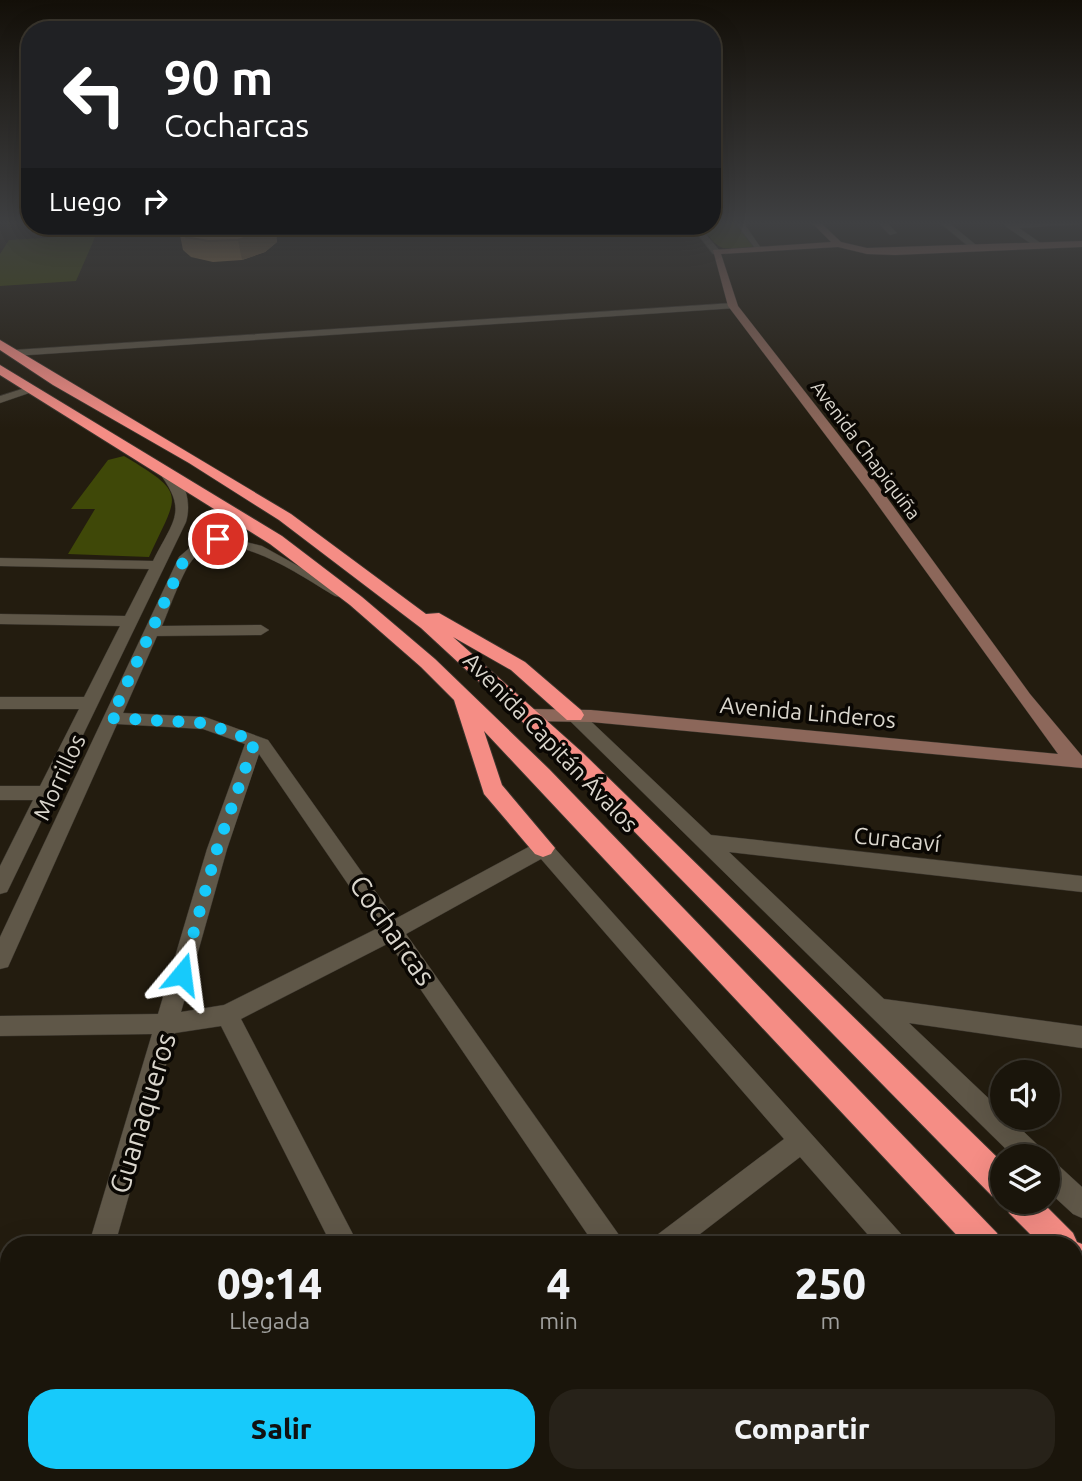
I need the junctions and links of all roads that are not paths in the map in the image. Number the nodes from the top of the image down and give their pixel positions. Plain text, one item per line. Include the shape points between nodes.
1 (728, 291) edge
2 (733, 306) junction
3 (0, 344) edge
4 (14, 354) junction
5 (0, 369) edge
6 (31, 388) junction
7 (0, 400) edge
8 (158, 465) junction
9 (0, 562) edge
10 (157, 565) junction
11 (389, 593) junction
12 (356, 601) junction
13 (0, 619) edge
14 (130, 621) junction
15 (261, 630) dead end
16 (151, 631) junction
17 (461, 693) junction
18 (0, 702) edge
19 (90, 703) junction
20 (530, 715) junction
21 (574, 715) junction
22 (111, 718) junction
23 (255, 741) junction
24 (1078, 762) edge
25 (0, 793) edge
26 (46, 793) junction
27 (706, 842) junction
28 (543, 848) junction
29 (1082, 884) edge
30 (0, 886) edge
31 (394, 930) junction
32 (0, 960) edge
33 (882, 1009) junction
34 (227, 1015) junction
35 (168, 1024) junction
36 (0, 1026) edge
37 (1082, 1037) edge
38 (801, 1141) junction
39 (1018, 1144) edge
40 (990, 1172) edge
41 (1060, 1184) edge
42 (1082, 1205) edge
43 (1032, 1214) edge
44 (104, 1236) edge
45 (341, 1236) edge
46 (604, 1236) edge
47 (676, 1236) edge
48 (886, 1236) edge
49 (978, 1236) edge
50 (1054, 1236) edge

1 - 2 street, Avenida Chapiquiña
2 - 4 street
2 - 24 street, Avenida Chapiquiña
3 - 4 highway, Avenida Capitán Ávalos
4 - 11 highway, Avenida Capitán Ávalos via 257,499
5 - 6 highway, Avenida Capitán Ávalos
6 - 7 street
6 - 8 highway, Avenida Capitán Ávalos
8 - 10 street, Morrillos via 184,501 179,522
8 - 12 highway, Avenida Capitán Ávalos via 261,529
9 - 10 street
10 - 14 street, Morrillos
11 - 20 highway, Avenida Capitán Ávalos
11 - 21 highway via 518,666
12 - 16 street, Morrillos via 245,543 218,539 186,557
12 - 17 highway, Avenida Capitán Ávalos
13 - 14 street
14 - 19 street, Morrillos
15 - 16 street
16 - 22 street, Morrillos
17 - 20 highway
17 - 28 highway via 492,788
17 - 49 highway, Avenida Capitán Ávalos
18 - 19 street
19 - 26 street, Morrillos
20 - 21 street, Avenida Linderos
20 - 40 highway, Avenida Capitán Ávalos
21 - 24 street, Avenida Linderos
21 - 27 street, Avenida Capitán Ávalos
22 - 23 street, Cocharcas via 205,723
22 - 32 street, Morrillos
23 - 31 street, Cocharcas via 262,744
23 - 35 street, Guanaqueros via 217,849
25 - 26 street
26 - 30 street, Morrillos
27 - 29 street, Curacaví
27 - 33 street, Avenida Capitán Ávalos
28 - 31 street
28 - 38 street
31 - 34 street
31 - 46 street, Cocharcas
33 - 37 street
33 - 39 street, Avenida Capitán Ávalos
34 - 35 street
34 - 45 street
35 - 36 street
35 - 44 street, Guanaqueros
38 - 47 street
38 - 48 street
41 - 42 street
43 - 50 highway

